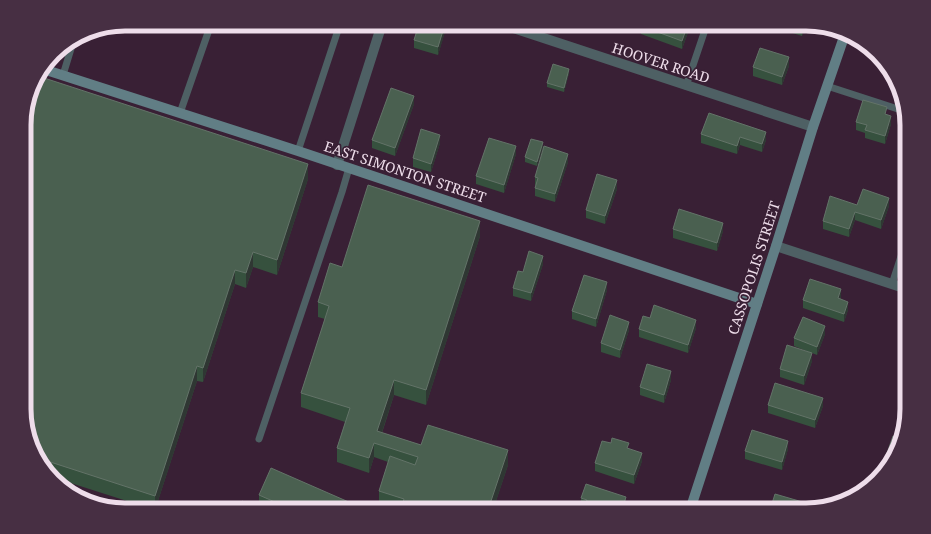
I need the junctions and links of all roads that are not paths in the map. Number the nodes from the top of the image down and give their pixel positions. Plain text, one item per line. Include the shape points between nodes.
1 (209, 31) edge
2 (338, 31) edge
3 (380, 31) edge
4 (522, 31) edge
5 (705, 31) edge
6 (843, 39) edge
7 (71, 49) edge
8 (49, 71) edge
9 (62, 75) junction
10 (686, 86) junction
11 (827, 86) junction
12 (898, 109) edge
13 (180, 113) junction
14 (814, 127) junction
15 (298, 151) junction
16 (337, 165) junction
17 (349, 168) junction
18 (776, 246) junction
19 (900, 259) edge
20 (892, 284) junction
21 (900, 287) edge
22 (757, 304) junction
23 (259, 440) dead end
24 (692, 503) edge

1 - 13 lane
2 - 15 lane
3 - 16 street
4 - 10 street, HOOVER ROAD
5 - 10 lane
6 - 11 street, CASSOPOLIS STREET
7 - 9 lane
8 - 9 street, EAST SIMONTON STREET
9 - 13 street, EAST SIMONTON STREET
10 - 14 street, HOOVER ROAD
11 - 12 lane
11 - 14 street, CASSOPOLIS STREET
13 - 15 street, EAST SIMONTON STREET
14 - 18 street, CASSOPOLIS STREET
15 - 16 street, EAST SIMONTON STREET
16 - 17 street, EAST SIMONTON STREET
17 - 22 street, EAST SIMONTON STREET
17 - 23 lane
18 - 20 street
18 - 22 street, CASSOPOLIS STREET
19 - 20 lane
20 - 21 street
22 - 24 street, CASSOPOLIS STREET

